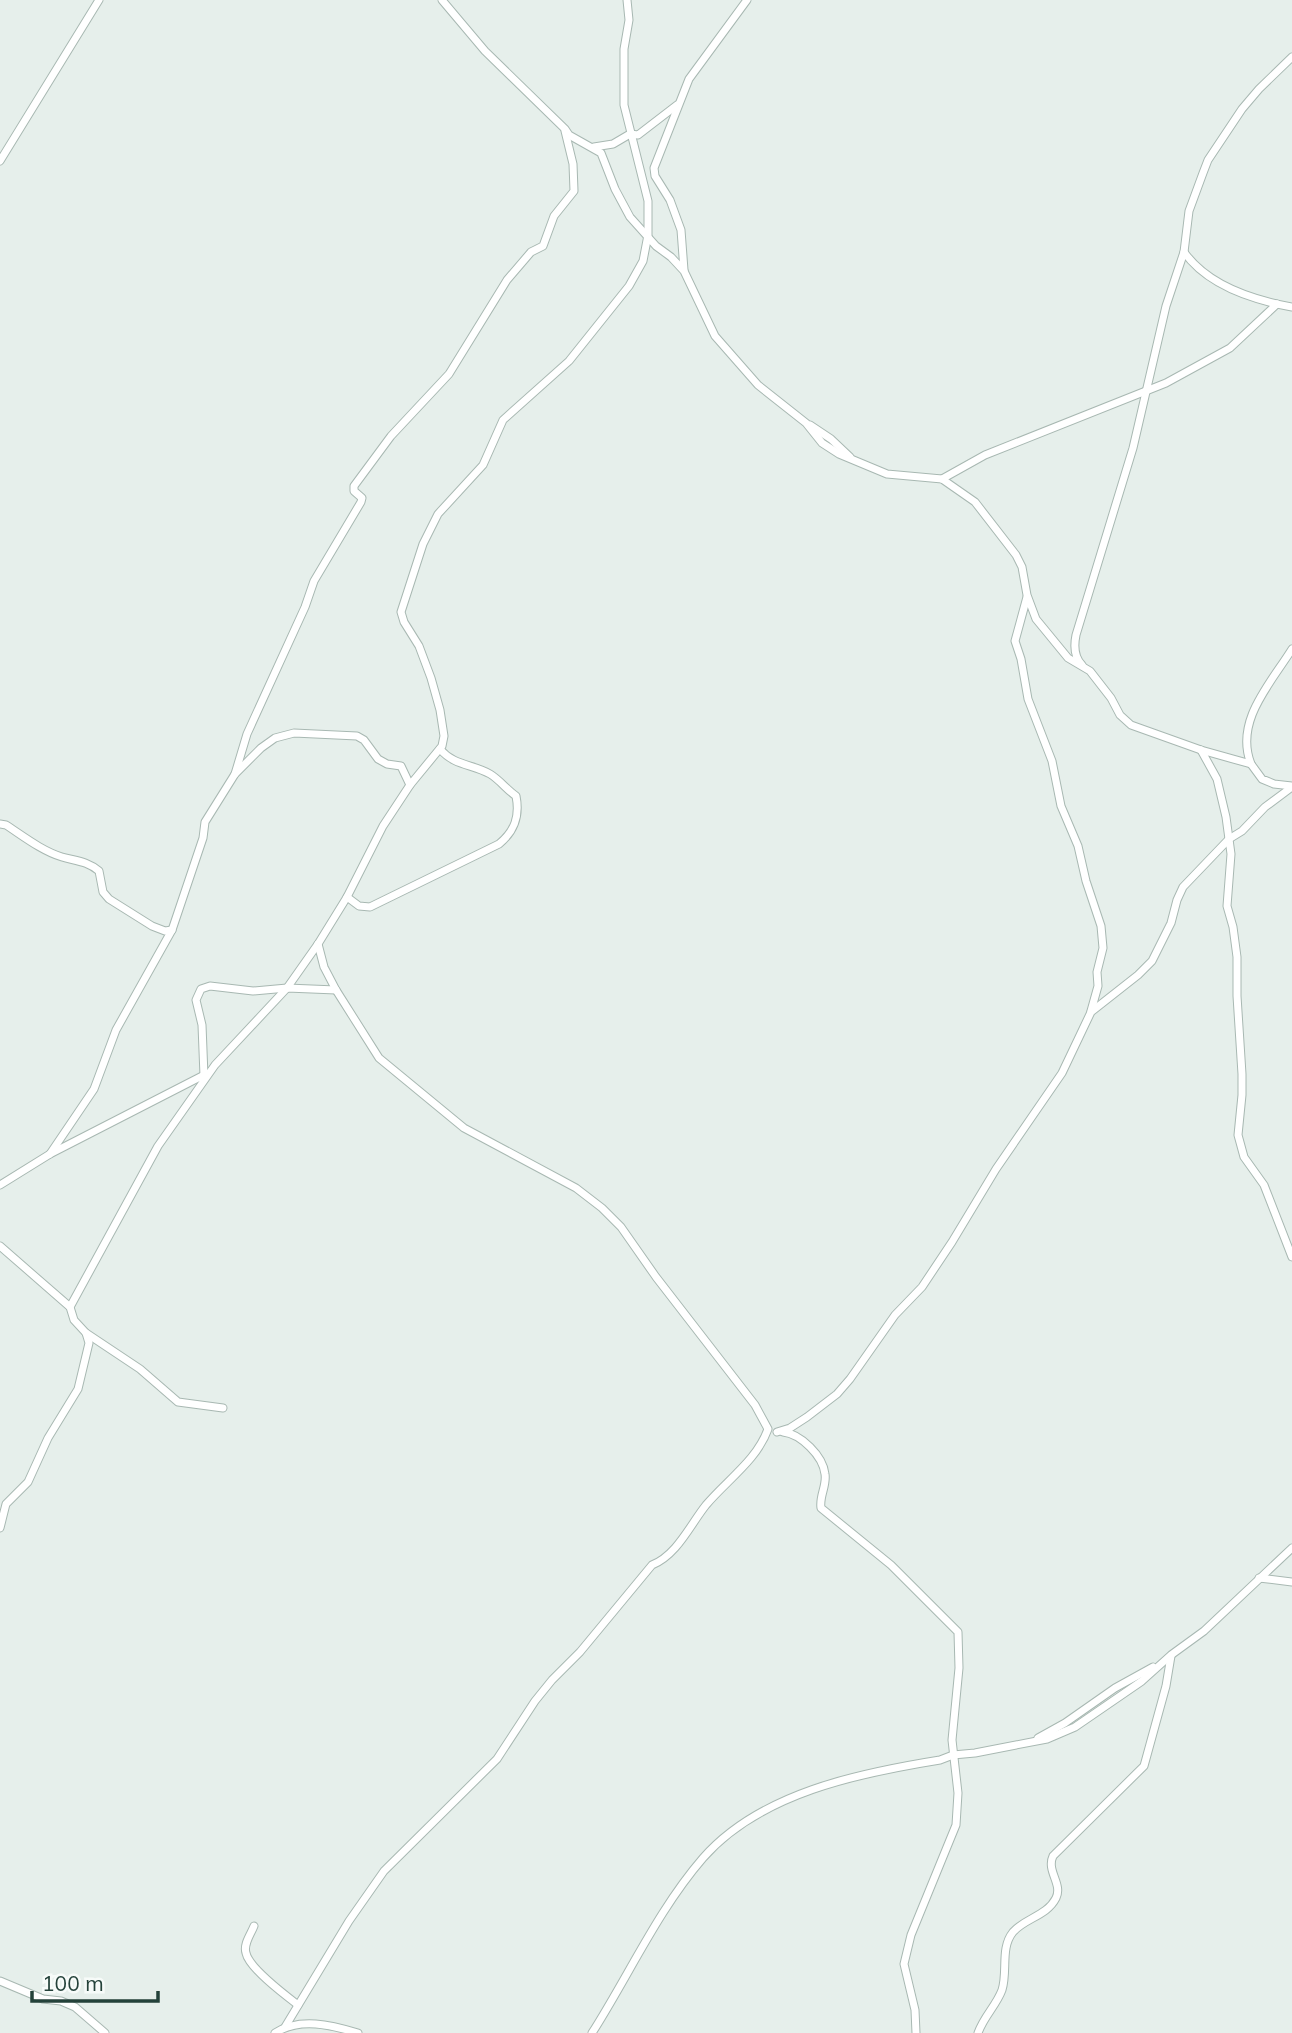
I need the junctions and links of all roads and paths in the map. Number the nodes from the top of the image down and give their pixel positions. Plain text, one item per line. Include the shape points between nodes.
1 (99, 0) edge
2 (442, 0) edge
3 (627, 0) edge
4 (747, 0) edge
5 (1292, 57) edge
6 (678, 104) junction
7 (565, 128) junction
8 (630, 134) junction
9 (594, 147) junction
10 (0, 161) edge
11 (648, 234) junction
12 (1184, 252) junction
13 (684, 271) junction
14 (1277, 304) junction
15 (1292, 307) edge
16 (1145, 393) junction
17 (942, 479) junction
18 (1027, 595) junction
19 (1074, 644) junction
20 (1292, 649) edge
21 (1068, 658) junction
22 (1090, 671) junction
23 (440, 749) junction
24 (1201, 750) junction
25 (1251, 764) junction
26 (235, 774) junction
27 (410, 785) junction
28 (1292, 787) edge
29 (0, 824) edge
30 (1229, 839) junction
31 (347, 897) junction
32 (172, 930) junction
33 (318, 944) junction
34 (287, 988) junction
35 (336, 990) junction
36 (1091, 1012) junction
37 (215, 1065) junction
38 (204, 1076) junction
39 (50, 1154) junction
40 (0, 1185) edge
41 (0, 1246) edge
42 (1292, 1257) edge
43 (70, 1307) junction
44 (86, 1333) junction
45 (223, 1408) dead end
46 (773, 1430) junction
47 (0, 1528) edge
48 (1292, 1548) edge
49 (1258, 1578) junction
50 (1292, 1582) edge
51 (1171, 1655) junction
52 (953, 1755) junction
53 (254, 1926) dead end
54 (0, 1980) edge
55 (298, 2004) junction
56 (285, 2027) junction
57 (105, 2033) edge
58 (275, 2033) edge
59 (358, 2033) edge
60 (592, 2033) edge
61 (916, 2033) edge
62 (978, 2033) edge

1 - 10 street
2 - 7 street via 485,51
3 - 8 street via 624,105
4 - 6 street via 696,68
5 - 12 street via 1242,109 1208,160 1189,211
6 - 8 street via 638,135
6 - 13 street via 654,172 681,230
7 - 9 street via 569,135
7 - 26 street via 574,191 554,216 543,246 531,252 501,288 449,374 404,420 354,486 361,502 314,581 247,734
8 - 9 street via 613,144
8 - 11 street via 646,193
9 - 11 street via 605,159 630,217
11 - 13 street
11 - 23 street via 643,261 629,286 569,360 503,419 482,464 444,505 423,544 401,612 419,646 440,710 444,736
12 - 14 street via 1205,275
12 - 16 street
13 - 17 street via 709,326 726,350 829,449 887,474
14 - 15 street
14 - 16 street via 1230,348
16 - 17 street via 985,455
16 - 19 street
17 - 18 street via 975,502 1002,536 1022,567
18 - 21 street via 1036,620
18 - 36 street via 1015,641 1028,699 1052,761 1061,806 1079,846 1101,926 1103,948
19 - 21 street
19 - 22 street via 1079,663
20 - 25 street via 1251,716
21 - 22 street
22 - 24 street via 1131,725
23 - 27 street
23 - 31 street via 459,764 490,774 516,796 513,831 499,844 370,906 359,906
24 - 25 street
24 - 30 street via 1217,779
25 - 28 street via 1262,779
26 - 27 street via 261,748 284,734 351,735 364,740 378,759 401,766
26 - 32 street via 205,822
27 - 31 street
28 - 30 street
29 - 32 street via 63,858 93,866 108,899 152,926
30 - 36 street via 1183,887 1152,961
30 - 42 street via 1232,871 1227,905 1237,957 1242,1074 1238,1135 1244,1157 1264,1185
31 - 33 street
32 - 39 street via 116,1030 94,1089
33 - 34 street
33 - 35 street
34 - 35 street
34 - 37 street
34 - 38 street via 201,989 197,1000
35 - 46 street via 379,1058 436,1107 464,1128 576,1188 610,1216
36 - 46 street via 1056,1082 922,1287 895,1315 837,1394 799,1423
37 - 38 street
37 - 43 street via 158,1146
38 - 39 street
39 - 40 street
41 - 43 street
43 - 44 street
44 - 45 street via 178,1402
44 - 47 street via 88,1353 78,1389 28,1482 6,1504
46 - 52 street via 802,1439 824,1470 821,1508 891,1565 958,1632
46 - 55 street via 743,1469 705,1506 673,1550 652,1565 552,1680 498,1759 384,1871
48 - 49 street
49 - 50 street
49 - 51 street via 1204,1631
51 - 52 street via 1075,1727 1047,1739
51 - 62 street via 1144,1766 1053,1856 1050,1866 1056,1898 1008,1941 1001,1992
52 - 60 street via 843,1778 768,1810 720,1841 680,1889
52 - 61 street via 956,1825 911,1935 904,1964
53 - 55 street via 246,1956
54 - 57 street via 75,2007
55 - 56 street
56 - 58 street
56 - 59 street via 308,2023

